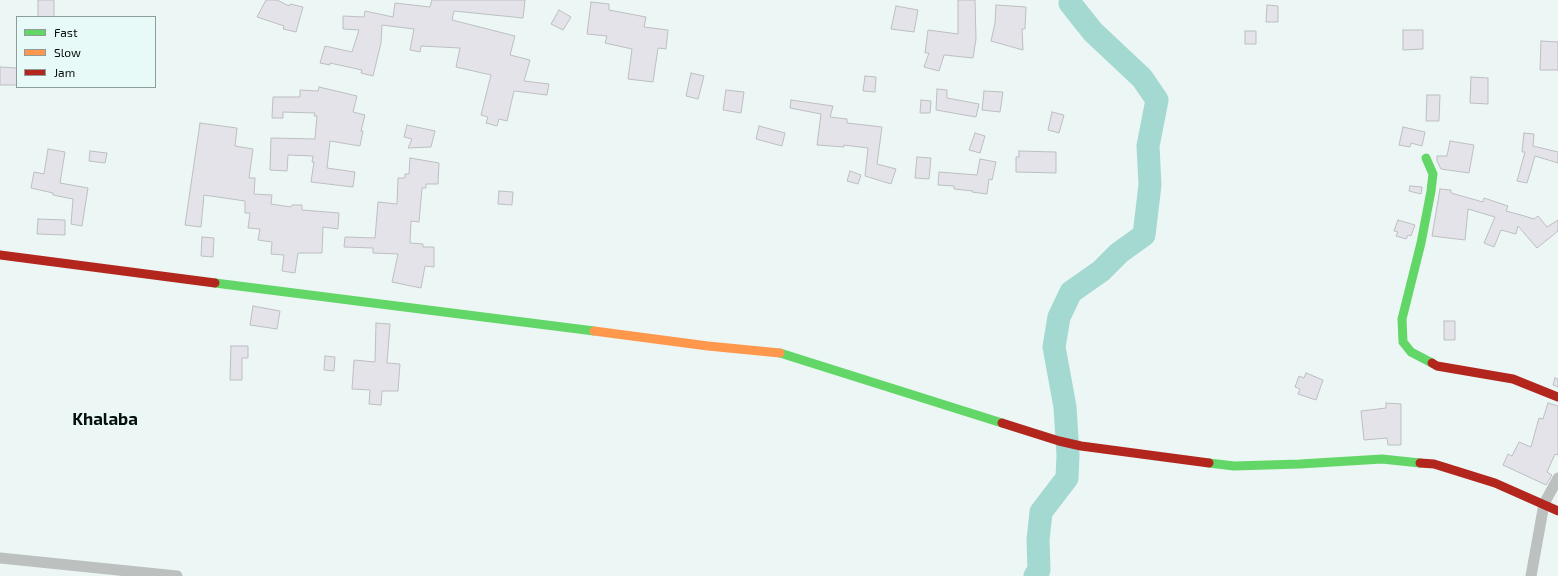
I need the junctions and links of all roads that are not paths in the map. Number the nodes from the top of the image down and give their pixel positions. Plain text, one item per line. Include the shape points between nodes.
1 (1426, 158) dead end
2 (0, 255) edge
3 (1558, 397) edge
4 (1558, 478) edge
5 (1544, 504) junction
6 (1558, 511) edge
7 (0, 558) edge
8 (176, 576) edge
9 (1531, 576) edge

1 - 3 street via 1433,174 1431,191 1402,319 1403,342 1411,352 1437,366 1513,379
2 - 5 street via 779,353 1081,446 1234,466 1382,459 1434,464 1495,483
4 - 5 street
5 - 6 street
5 - 9 street
7 - 8 street

